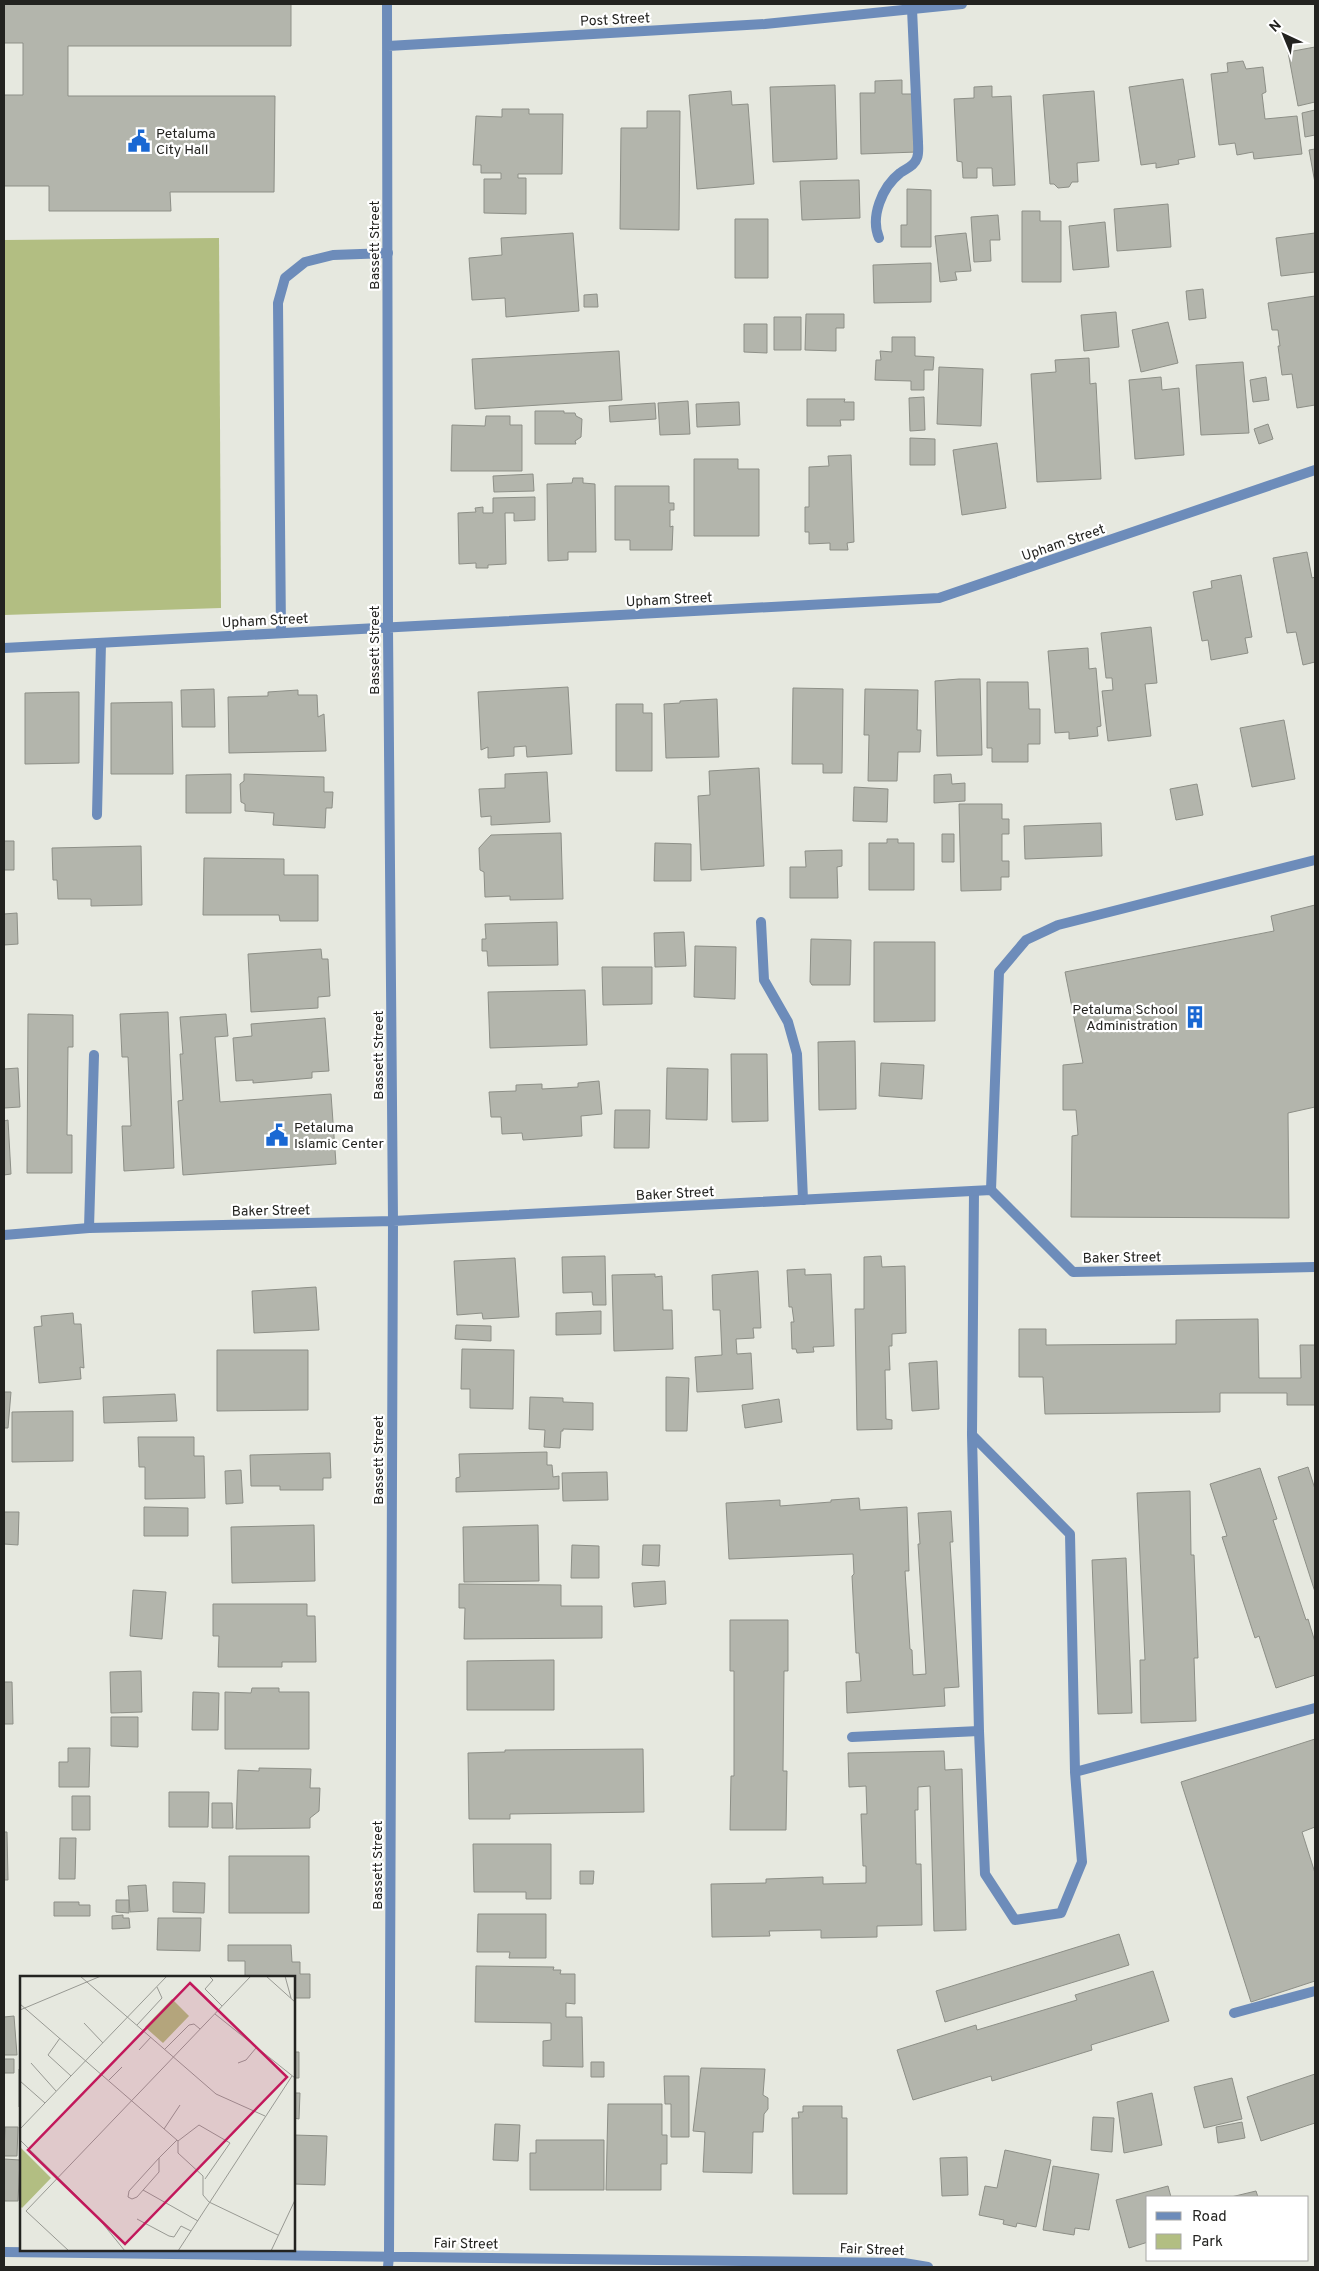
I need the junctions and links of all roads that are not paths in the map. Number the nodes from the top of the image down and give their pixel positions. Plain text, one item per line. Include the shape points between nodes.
1 (387, 4) edge
2 (962, 4) edge
3 (912, 9) junction
4 (388, 46) junction
5 (879, 238) dead end
6 (388, 253) junction
7 (1315, 470) edge
8 (388, 629) junction
9 (282, 633) junction
10 (101, 643) junction
11 (4, 648) edge
12 (97, 815) dead end
13 (1315, 860) edge
14 (761, 922) dead end
15 (94, 1055) dead end
16 (991, 1190) junction
17 (974, 1191) junction
18 (804, 1200) junction
19 (393, 1221) junction
20 (89, 1228) junction
21 (4, 1235) edge
22 (1315, 1267) edge
23 (972, 1435) junction
24 (1315, 1708) edge
25 (979, 1731) junction
26 (852, 1737) dead end
27 (1075, 1772) junction
28 (1315, 1991) edge
29 (1234, 2013) dead end
30 (4, 2252) edge
31 (388, 2256) junction
32 (388, 2267) edge
33 (928, 2267) edge

1 - 4 street, Bassett Street
2 - 3 street, Post Street
3 - 4 street, Post Street via 765,24
3 - 5 street via 917,158 888,187 878,206
4 - 6 street, Bassett Street
6 - 8 street, Bassett Street
6 - 9 street via 333,255 305,262 286,278 278,302
7 - 8 street, Upham Street via 939,598
8 - 9 street, Upham Street
8 - 19 street, Bassett Street
9 - 10 street, Upham Street
10 - 11 street, Upham Street
10 - 12 street
13 - 16 street via 1058,925 1026,940 999,972
14 - 18 street via 764,980 788,1022 797,1054
15 - 20 street
16 - 17 street, Baker Street
16 - 22 street, Baker Street via 1073,1272
17 - 18 street, Baker Street
17 - 23 street
18 - 19 street, Baker Street
19 - 20 street, Baker Street
19 - 31 street, Bassett Street
20 - 21 street, Baker Street
23 - 25 street
23 - 27 street via 1070,1534
24 - 27 street
25 - 26 street
25 - 27 street via 985,1874 1015,1920 1060,1912 1082,1862
28 - 29 street
30 - 31 street, Fair Street
31 - 32 street, Bassett Street
31 - 33 street, Fair Street via 904,2263

